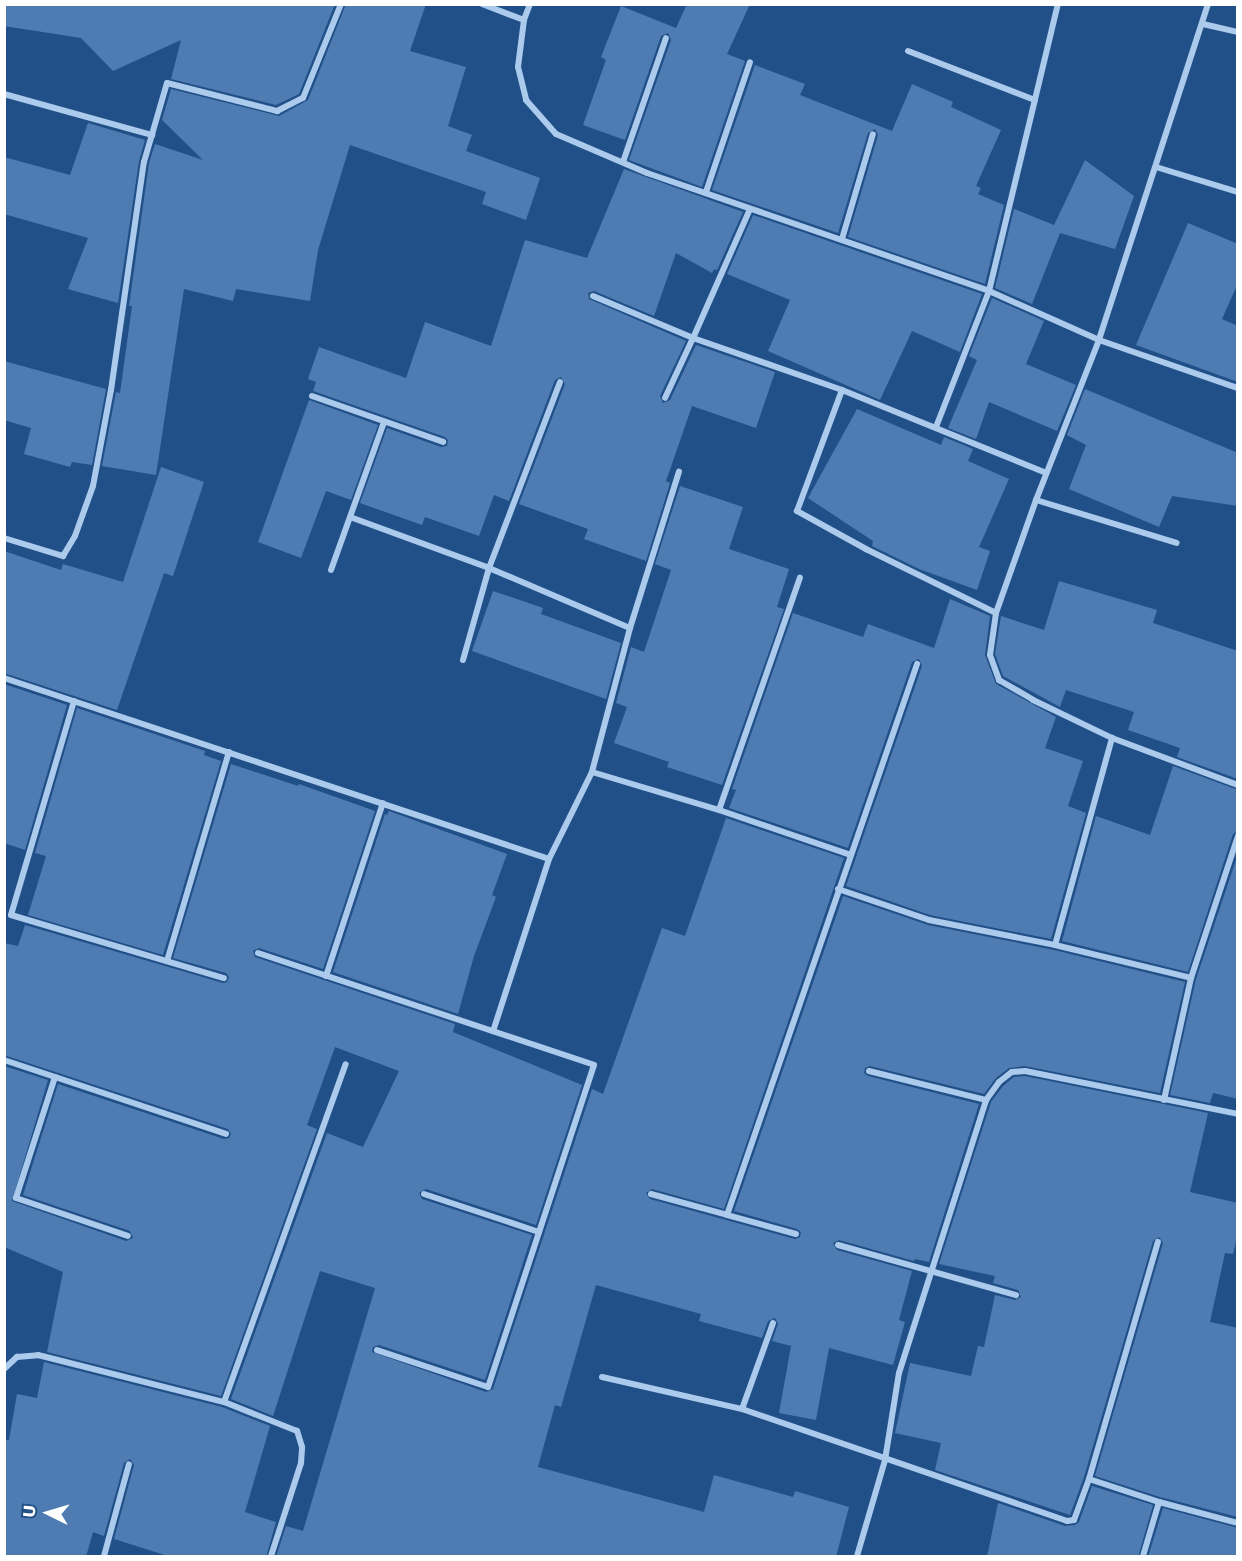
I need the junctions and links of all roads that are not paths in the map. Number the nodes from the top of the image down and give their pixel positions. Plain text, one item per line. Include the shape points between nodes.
1 (341, 4) edge
2 (482, 4) edge
3 (530, 4) edge
4 (1058, 4) edge
5 (1208, 4) edge
6 (524, 20) junction
7 (1203, 24) junction
8 (1238, 32) edge
9 (666, 38) dead end
10 (908, 51) dead end
11 (750, 63) dead end
12 (4, 94) edge
13 (1035, 100) junction
14 (873, 134) dead end
15 (152, 135) junction
16 (623, 162) junction
17 (1156, 167) junction
18 (706, 192) junction
19 (1238, 192) edge
20 (750, 208) junction
21 (842, 239) junction
22 (988, 291) junction
23 (593, 296) dead end
24 (693, 338) junction
25 (1099, 340) junction
26 (560, 382) dead end
27 (1238, 388) edge
28 (842, 390) junction
29 (312, 396) dead end
30 (664, 398) dead end
31 (384, 422) junction
32 (936, 427) junction
33 (443, 442) dead end
34 (679, 472) dead end
35 (1046, 473) junction
36 (1036, 500) junction
37 (350, 518) junction
38 (4, 538) edge
39 (1177, 543) dead end
40 (489, 568) junction
41 (331, 570) dead end
42 (800, 578) dead end
43 (996, 613) junction
44 (630, 628) junction
45 (463, 660) dead end
46 (917, 664) dead end
47 (4, 678) edge
48 (74, 701) junction
49 (1113, 738) junction
50 (229, 752) junction
51 (592, 772) junction
52 (1238, 785) edge
53 (382, 803) junction
54 (719, 810) junction
55 (1238, 836) edge
56 (851, 855) junction
57 (549, 859) junction
58 (838, 889) junction
59 (1055, 945) junction
60 (258, 953) dead end
61 (166, 961) junction
62 (326, 976) junction
63 (224, 978) dead end
64 (1191, 978) junction
65 (493, 1031) junction
66 (4, 1060) edge
67 (346, 1064) dead end
68 (869, 1071) dead end
69 (55, 1077) junction
70 (986, 1100) junction
71 (1164, 1100) junction
72 (1238, 1114) edge
73 (226, 1134) dead end
74 (424, 1194) dead end
75 (651, 1194) dead end
76 (727, 1215) junction
77 (539, 1232) junction
78 (796, 1234) dead end
79 (128, 1236) dead end
80 (1158, 1242) dead end
81 (838, 1245) dead end
82 (933, 1272) junction
83 (1016, 1295) dead end
84 (773, 1323) dead end
85 (377, 1350) dead end
86 (4, 1369) edge
87 (602, 1377) dead end
88 (224, 1402) junction
89 (742, 1409) junction
90 (885, 1460) junction
91 (129, 1464) dead end
92 (1089, 1479) junction
93 (1160, 1502) junction
94 (1238, 1523) edge
95 (104, 1557) edge
96 (271, 1557) edge
97 (857, 1557) edge
98 (1143, 1557) edge

1 - 15 street via 303,98 277,111 167,83
2 - 6 street
3 - 6 street
4 - 13 street
5 - 7 street
6 - 16 street via 518,67 526,100 556,134
7 - 8 street
7 - 17 street
9 - 16 street
10 - 13 street
11 - 18 street
12 - 15 street
13 - 22 street
14 - 21 street
15 - 38 street via 144,162 93,486 75,536 63,556
16 - 18 street
17 - 19 street
17 - 25 street
18 - 20 street
20 - 21 street
20 - 24 street
21 - 22 street
22 - 25 street
22 - 32 street
23 - 24 street
24 - 28 street
24 - 30 street
25 - 27 street
25 - 35 street
26 - 40 street
28 - 32 street
28 - 43 street via 798,511
29 - 31 street
31 - 33 street
31 - 37 street
32 - 35 street
34 - 44 street
35 - 36 street
36 - 39 street
36 - 43 street
37 - 40 street
37 - 41 street
40 - 44 street
40 - 45 street
42 - 54 street
43 - 49 street via 990,655 999,680
44 - 51 street
46 - 56 street
47 - 48 street
48 - 50 street
48 - 61 street via 11,915
49 - 52 street
49 - 59 street
50 - 53 street
50 - 61 street
51 - 54 street
51 - 57 street
53 - 57 street
53 - 62 street
54 - 56 street
55 - 64 street
56 - 58 street
57 - 65 street
58 - 59 street via 930,920
58 - 76 street
59 - 64 street
60 - 62 street
61 - 63 street
62 - 65 street
64 - 71 street
65 - 77 street via 594,1065
66 - 69 street
67 - 88 street
68 - 70 street
69 - 73 street
69 - 79 street via 16,1198
70 - 71 street via 1012,1072 1025,1071
70 - 82 street
71 - 72 street
74 - 77 street
75 - 76 street
76 - 78 street
77 - 85 street via 488,1387
80 - 92 street
81 - 82 street
82 - 83 street
82 - 90 street via 899,1373
84 - 89 street
86 - 88 street via 17,1358 38,1355
87 - 89 street
88 - 96 street via 297,1431 302,1447 301,1463
89 - 90 street
90 - 92 street via 1067,1521 1074,1520
90 - 97 street
91 - 95 street
92 - 93 street
93 - 94 street
93 - 98 street

